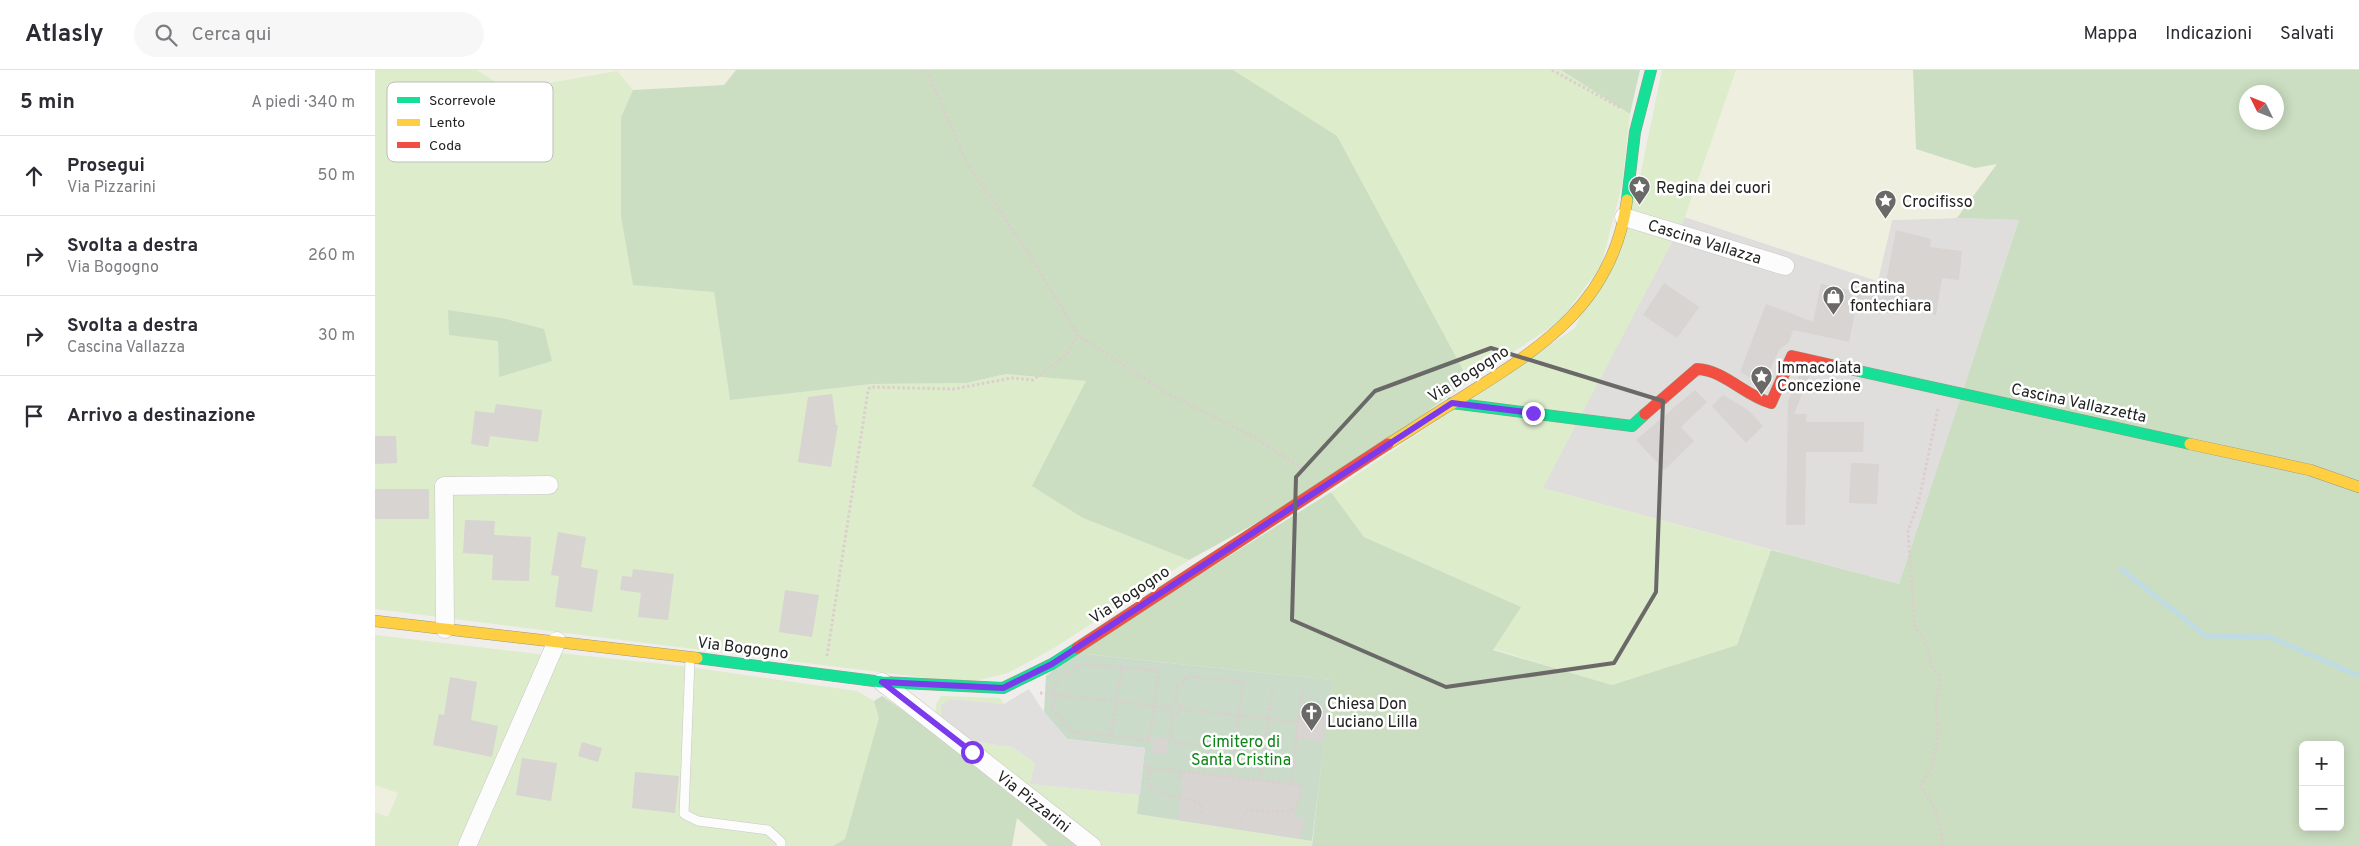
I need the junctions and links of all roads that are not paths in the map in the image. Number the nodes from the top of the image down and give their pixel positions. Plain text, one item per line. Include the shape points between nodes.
1 (1651, 70) edge
2 (1625, 217) junction
3 (1785, 266) dead end
4 (1452, 403) junction
5 (549, 485) dead end
6 (2359, 486) edge
7 (375, 621) edge
8 (445, 629) junction
9 (557, 641) junction
10 (690, 657) junction
11 (882, 682) junction
12 (467, 846) edge
13 (781, 846) edge
14 (1092, 846) edge

1 - 2 main road, Via Bogogno via 1638,118
2 - 3 street, Cascina Vallazza
2 - 4 main road, Via Bogogno via 1613,262 1599,287 1567,326 1502,373
4 - 6 main road, Cascina Vallazzetta via 1631,426 1701,368 1771,403 1791,357 2310,470
4 - 11 main road, Via Bogogno via 1052,664 1003,688
5 - 8 street via 444,486
7 - 8 main road, Via Bogogno
8 - 9 main road, Via Bogogno
9 - 10 main road, Via Bogogno
9 - 12 street
10 - 11 main road, Via Bogogno
10 - 13 lane via 684,814 698,821 768,830 781,842
11 - 14 street, Via Pizzarini

